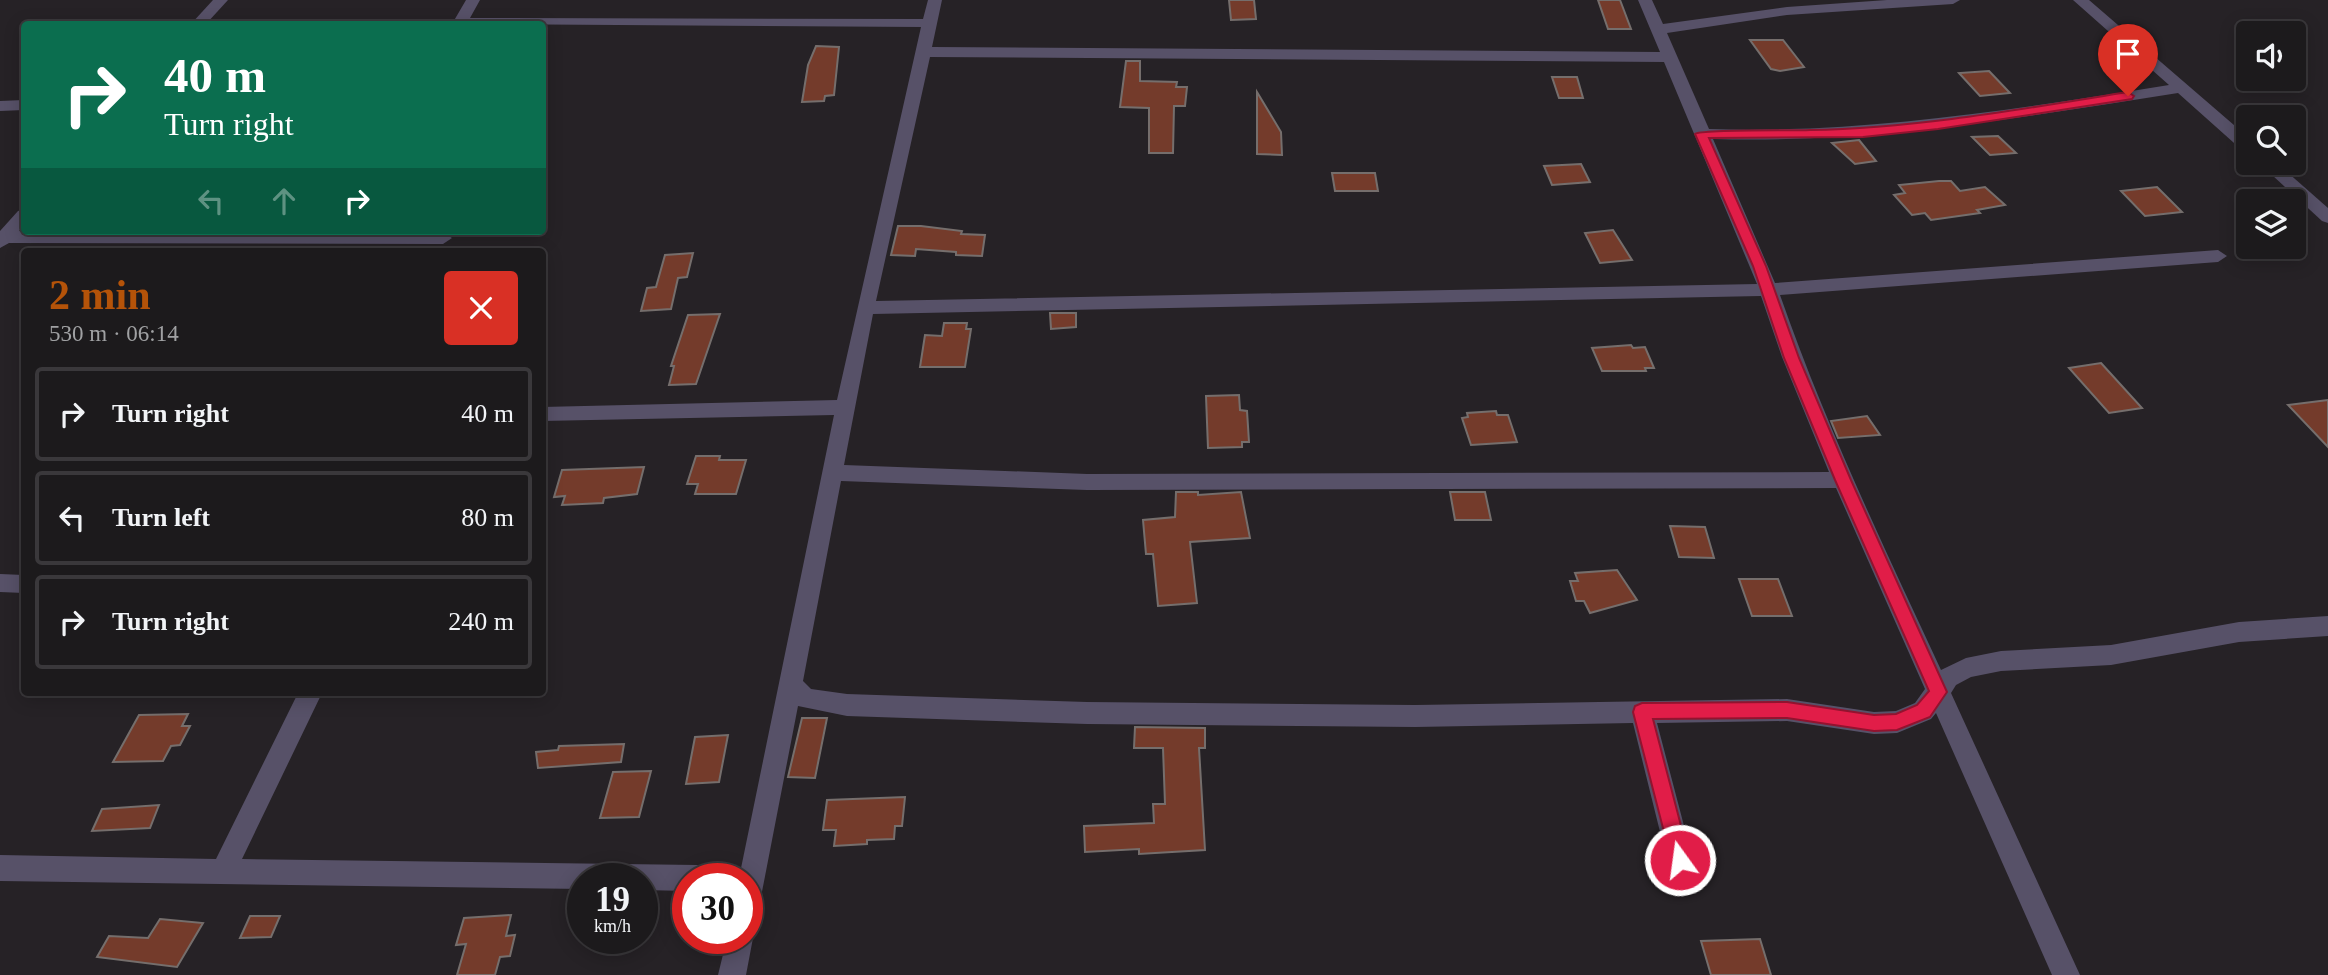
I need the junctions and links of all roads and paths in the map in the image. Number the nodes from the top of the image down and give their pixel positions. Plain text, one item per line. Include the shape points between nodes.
1 (221, 0) edge
2 (473, 0) edge
3 (935, 0) edge
4 (1645, 0) edge
5 (1953, 0) edge
6 (2080, 0) edge
7 (201, 21) edge
8 (460, 21) edge
9 (546, 23) edge
10 (930, 23) junction
11 (1657, 29) junction
12 (923, 52) junction
13 (1668, 57) junction
14 (2182, 88) junction
15 (21, 105) edge
16 (0, 106) edge
17 (1701, 134) junction
18 (2236, 135) edge
19 (2281, 175) edge
20 (2328, 217) edge
21 (21, 218) edge
22 (2, 239) edge
23 (444, 240) edge
24 (2218, 256) dead end
25 (1767, 290) junction
26 (865, 308) junction
27 (845, 407) junction
28 (546, 414) edge
29 (832, 473) junction
30 (1843, 480) junction
31 (0, 583) edge
32 (21, 584) edge
33 (2328, 626) edge
34 (790, 685) junction
35 (1938, 692) junction
36 (309, 696) edge
37 (1642, 712) junction
38 (1680, 860) dead end
39 (754, 863) edge
40 (0, 868) edge
41 (223, 871) junction
42 (672, 878) edge
43 (737, 954) edge
44 (732, 975) edge
45 (2066, 975) edge

1 - 7 street
2 - 8 street
3 - 10 street
4 - 11 street
5 - 11 street via 1787,11
6 - 14 street
9 - 10 street
10 - 12 street
11 - 13 street
12 - 13 street
12 - 26 street
13 - 17 street
14 - 17 street via 1863,133
14 - 18 street
15 - 16 street
17 - 25 street
19 - 20 street
21 - 22 street
22 - 23 street
24 - 25 street
25 - 26 street
25 - 30 street
26 - 27 street
27 - 28 street
27 - 29 street
29 - 30 street via 1087,482
29 - 34 street
30 - 35 street
31 - 32 street
33 - 35 street via 2239,632 2111,655 2001,661 1966,668 1948,678
34 - 37 street via 805,698 847,705 1087,713 1415,716
34 - 39 street
35 - 37 street via 1923,711 1897,722 1787,710
35 - 45 street
36 - 41 street
37 - 38 street
40 - 41 street
41 - 42 street
43 - 44 street

